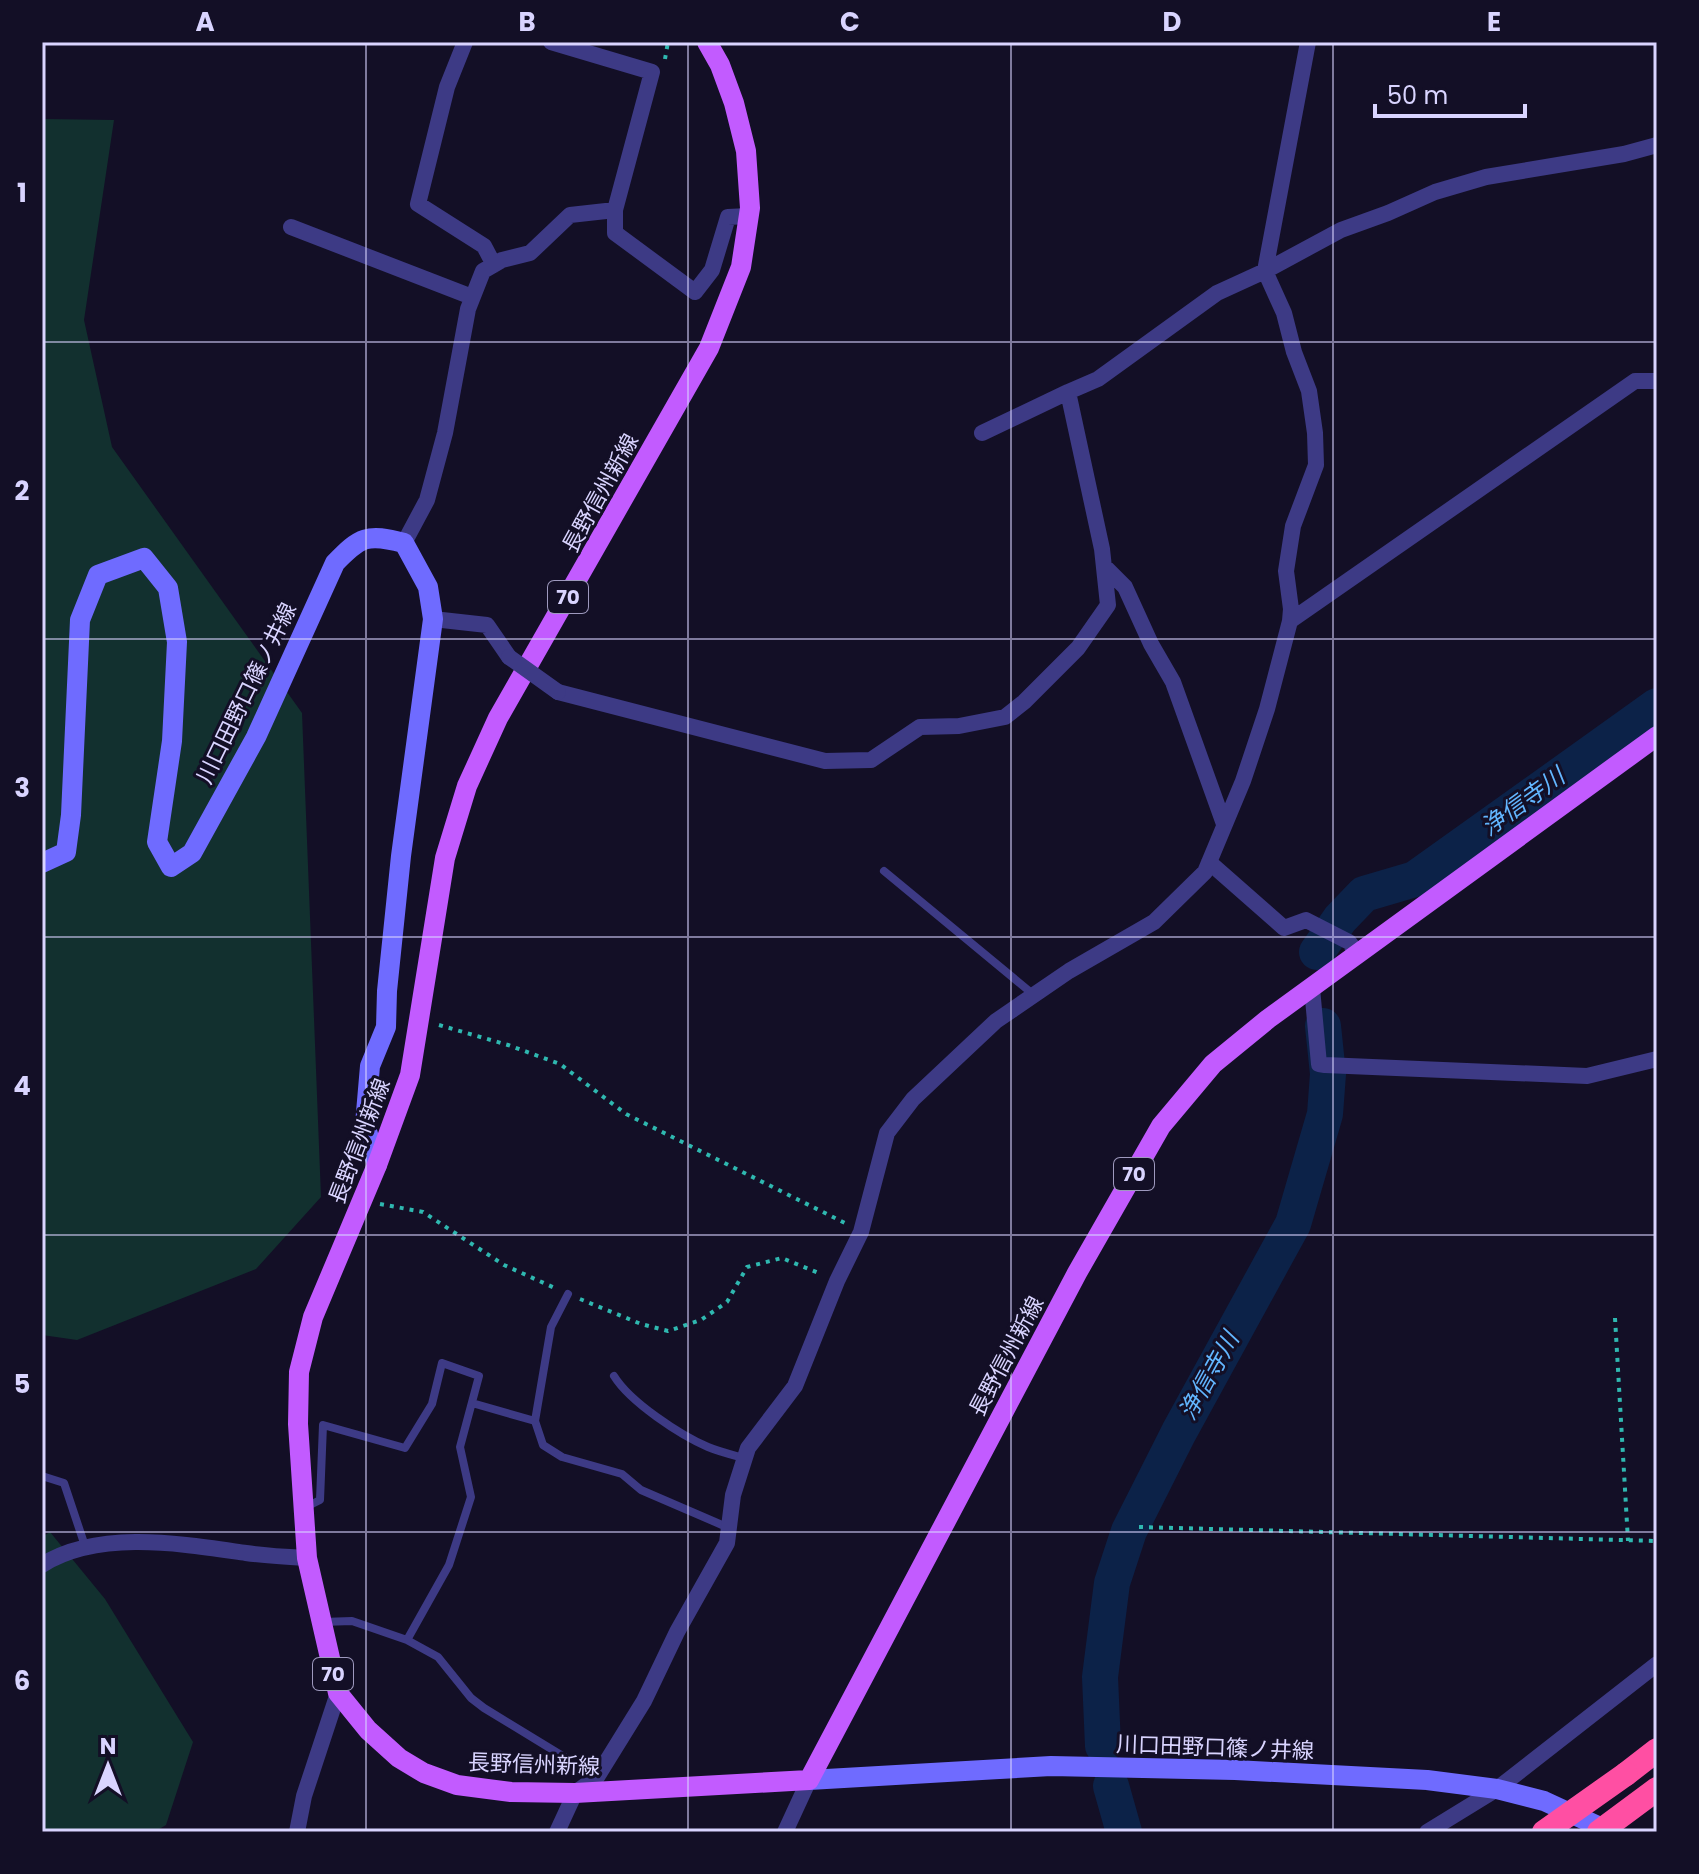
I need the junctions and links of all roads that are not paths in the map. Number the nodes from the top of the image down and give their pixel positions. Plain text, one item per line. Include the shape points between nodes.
1 (465, 42) edge
2 (551, 42) edge
3 (707, 42) edge
4 (1308, 42) edge
5 (1657, 145) edge
6 (615, 210) junction
7 (748, 216) junction
8 (291, 227) dead end
9 (494, 265) junction
10 (1265, 271) junction
11 (472, 297) junction
12 (1657, 381) edge
13 (1068, 392) junction
14 (982, 433) dead end
15 (404, 543) junction
16 (1104, 566) junction
17 (433, 619) junction
18 (1290, 621) junction
19 (1657, 736) edge
20 (1224, 824) junction
21 (1209, 862) junction
22 (42, 863) edge
23 (884, 871) dead end
24 (1353, 948) junction
25 (1312, 988) junction
26 (1034, 995) junction
27 (1657, 1059) edge
28 (377, 1165) junction
29 (568, 1294) road end
30 (614, 1376) dead end
31 (472, 1403) junction
32 (535, 1421) junction
33 (744, 1458) junction
34 (42, 1476) edge
35 (304, 1509) junction
36 (729, 1528) junction
37 (85, 1546) junction
38 (307, 1558) junction
39 (42, 1565) edge
40 (321, 1622) junction
41 (407, 1640) junction
42 (1657, 1664) edge
43 (338, 1693) junction
44 (1657, 1750) edge
45 (597, 1777) junction
46 (809, 1780) junction
47 (1497, 1789) junction
48 (1657, 1789) edge
49 (575, 1793) junction
50 (297, 1832) edge
51 (557, 1832) edge
52 (785, 1832) edge
53 (1427, 1832) edge
54 (1544, 1832) edge
55 (1599, 1832) edge
56 (1611, 1832) edge

1 - 9 street via 447,87 418,204 484,246
2 - 6 street via 652,72
3 - 7 main road, 長野信州新線 / 70 via 734,103 746,151
4 - 10 street
5 - 10 street via 1486,177 1435,192 1341,230
6 - 7 street via 615,233 695,292 712,270 728,217
6 - 9 street via 570,215 530,253
7 - 28 main road, 長野信州新線 / 70 via 741,267 709,348 498,718 467,786 445,858 410,1075
8 - 11 street
9 - 11 street via 483,271
10 - 13 street via 1217,293 1098,379
10 - 18 street via 1309,391 1315,433 1316,465 1293,526 1286,571
11 - 15 street via 427,500
12 - 18 street via 1635,381
13 - 14 street
13 - 16 street
15 - 17 main road via 428,587
15 - 22 main road, 川口田野口篠ノ井線 via 384,537 356,540 335,563 256,737 192,853 171,867 157,842 172,741 177,642 168,588 144,558 98,575 80,620 66,852
16 - 17 street, bridge via 1108,605 1078,648 1024,702 1005,717 920,727 871,760 825,761 558,692 509,657 487,625
16 - 20 street via 1125,587 1173,682
17 - 28 main road via 401,856 386,1027 370,1066 365,1124
18 - 20 street via 1267,709
19 - 24 main road, 長野信州新線 / 70
20 - 21 street
21 - 24 street via 1284,928 1306,920
21 - 26 street via 1154,922
23 - 26 lane
24 - 25 main road, 長野信州新線 / 70
25 - 27 street via 1319,1064 1587,1076
25 - 46 main road, 長野信州新線 / 70 via 1213,1064 1161,1126 1077,1273
26 - 33 street via 975,1040 913,1099 887,1133 861,1232 795,1386
28 - 35 main road, 長野信州新線 / 70 via 313,1317 299,1372
29 - 32 lane via 551,1327
30 - 33 lane via 623,1391 672,1425 707,1447
31 - 32 lane
31 - 35 lane via 479,1376 442,1363 432,1404 405,1448 323,1425 320,1500
31 - 41 lane via 460,1447 471,1497 449,1565
32 - 36 lane via 543,1445 562,1457 622,1474 641,1490
33 - 36 street
34 - 37 lane via 64,1483
35 - 38 main road, 長野信州新線 / 70
36 - 45 street via 727,1543 644,1701
37 - 38 street via 176,1542
37 - 39 street
38 - 40 main road, 長野信州新線 / 70
40 - 41 lane via 352,1621
40 - 43 main road, 長野信州新線 / 70
41 - 45 lane via 438,1657 484,1708
42 - 47 street
43 - 49 main road, 長野信州新線 / 70 via 368,1730 424,1773 457,1785
43 - 50 street
44 - 54 highway, bridge
45 - 49 street
46 - 47 main road, 川口田野口篠ノ井線 via 1066,1766 1427,1780
46 - 49 main road, 長野信州新線 / 70
46 - 52 street
47 - 53 street
47 - 56 main road, 川口田野口篠ノ井線 via 1544,1801
48 - 55 highway, bridge
49 - 51 street

